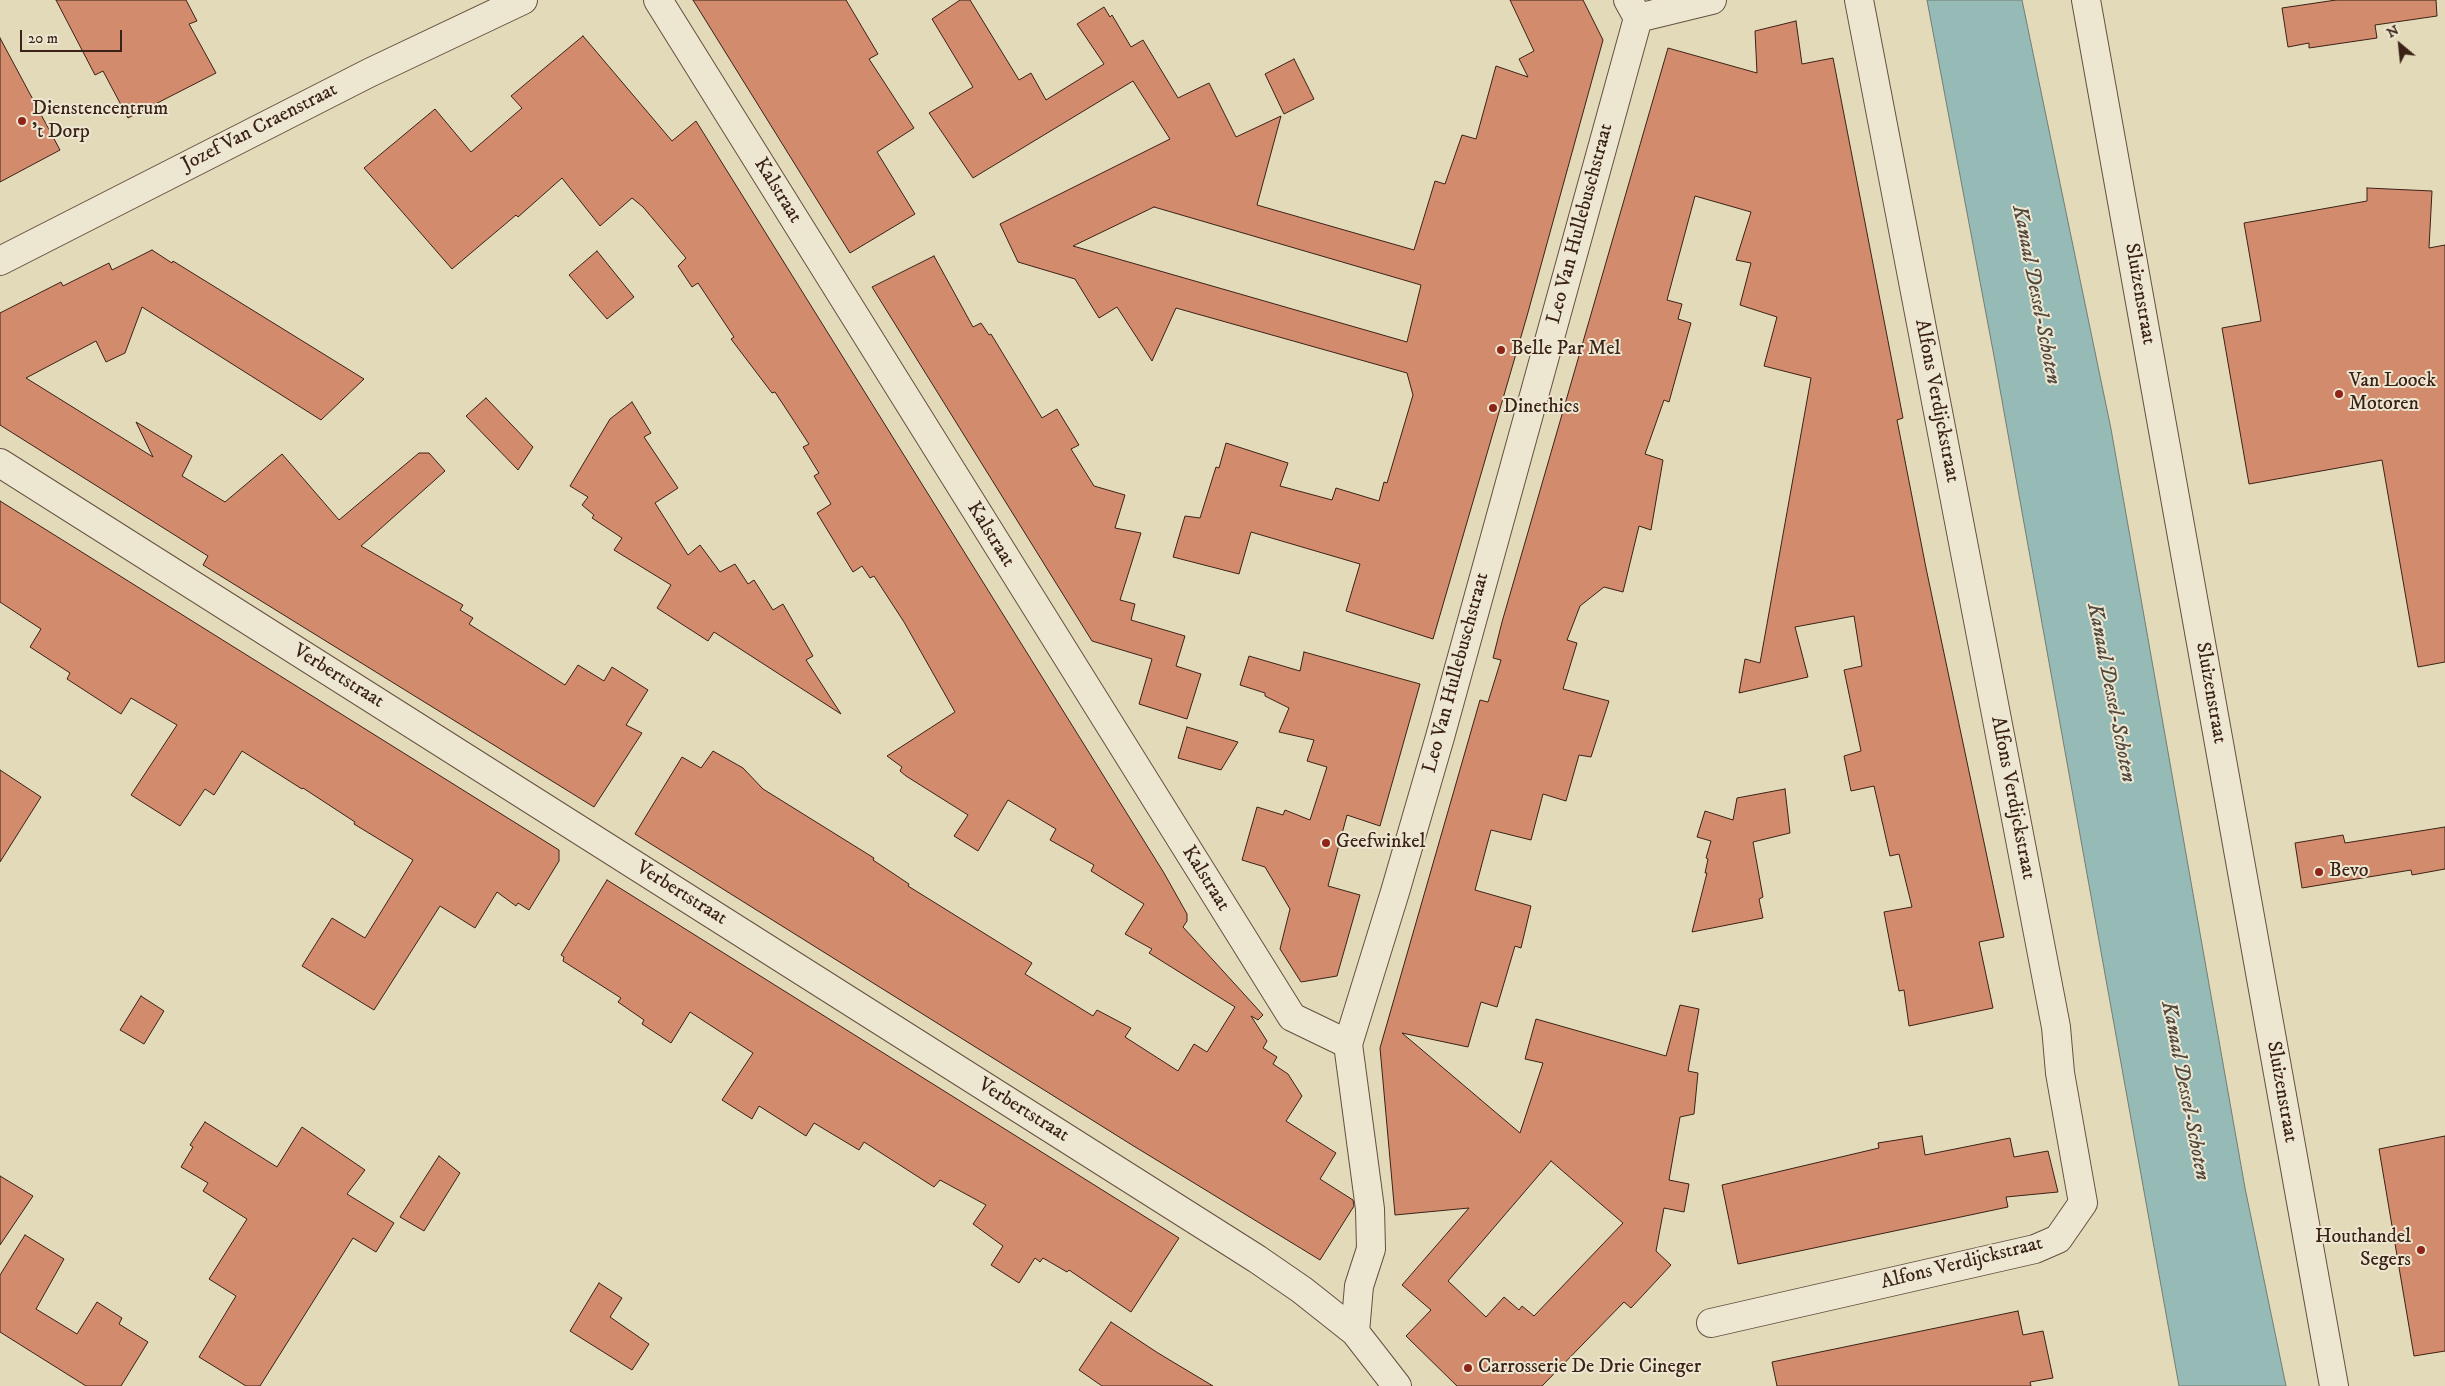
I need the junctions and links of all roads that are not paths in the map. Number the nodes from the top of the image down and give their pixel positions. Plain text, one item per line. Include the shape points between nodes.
1 (523, 0) edge
2 (658, 0) edge
3 (1712, 0) edge
4 (1859, 0) edge
5 (2086, 0) edge
6 (1633, 9) edge
7 (0, 261) edge
8 (0, 463) edge
9 (1348, 1044) junction
10 (1710, 1323) dead end
11 (1355, 1332) junction
12 (1397, 1386) edge
13 (2334, 1386) edge

1 - 7 street, Jozef Van Craenstraat via 369,73
2 - 9 street, Kalstraat via 1292,1017
3 - 6 street, Leo Van Hullebuschstraat
4 - 10 street, Alfons Verdijckstraat via 2053,1008 2060,1073 2083,1202 2058,1239 2036,1249
5 - 13 street, Sluizenstraat
6 - 9 street, Leo Van Hullebuschstraat via 1440,737
8 - 11 street, Verbertstraat via 1257,1259
9 - 11 street, Leo Van Hullebuschstraat via 1370,1209 1371,1249 1359,1286
11 - 12 street, Verbertstraat

